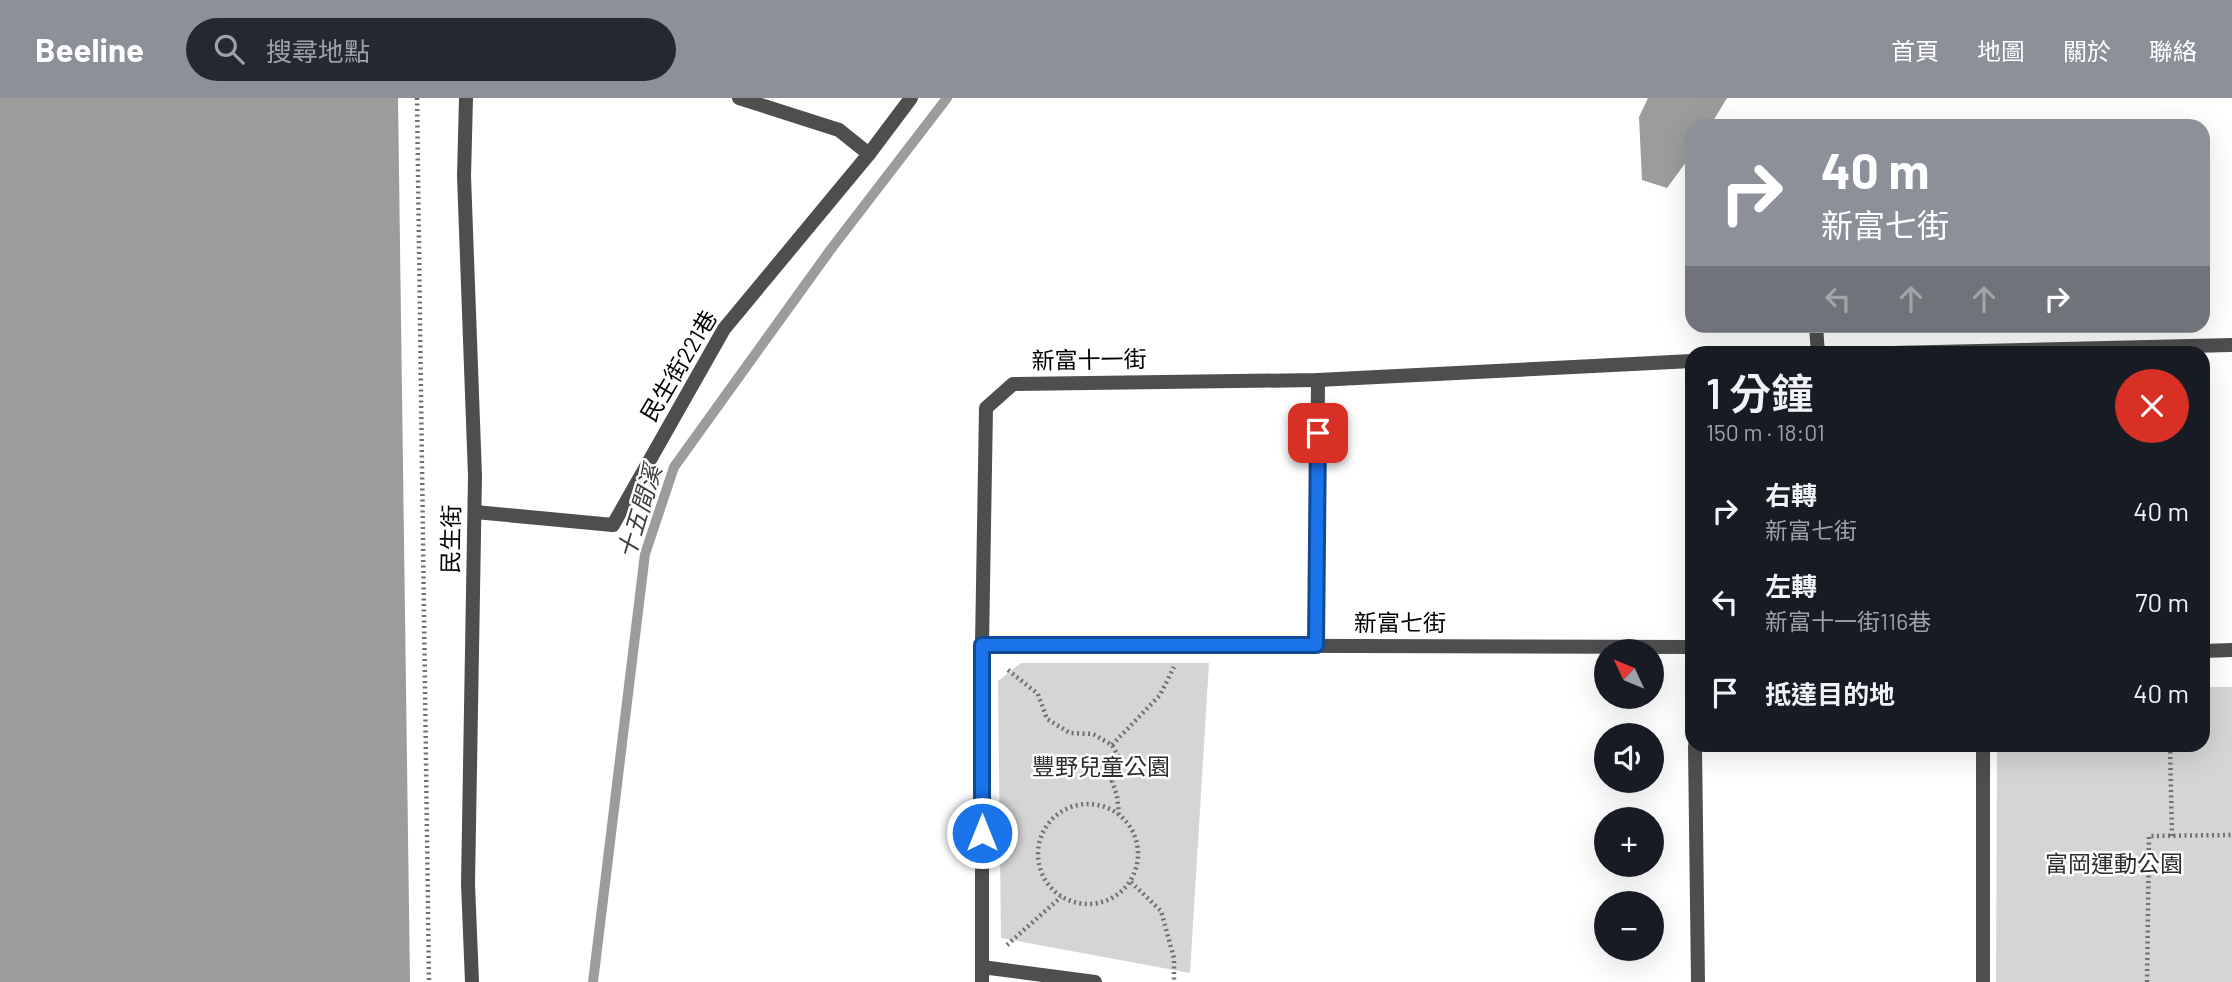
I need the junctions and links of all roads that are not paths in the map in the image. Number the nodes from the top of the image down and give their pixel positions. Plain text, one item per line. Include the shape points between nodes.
1 (466, 98) edge
2 (739, 98) edge
3 (911, 98) edge
4 (869, 153) junction
5 (2232, 345) edge
6 (2189, 346) edge
7 (1685, 361) edge
8 (1318, 380) junction
9 (475, 512) junction
10 (982, 645) junction
11 (1316, 645) junction
12 (1685, 647) edge
13 (2232, 650) edge
14 (2210, 651) edge
15 (1695, 752) edge
16 (1983, 752) edge
17 (982, 967) junction
18 (472, 982) edge
19 (982, 982) edge
20 (1095, 982) edge
21 (1698, 982) edge
22 (1983, 982) edge

1 - 9 street, 民生街 via 464,176
2 - 4 street via 839,130
3 - 4 street, 民生街221巷
4 - 9 street, 民生街221巷 via 724,329 613,525
5 - 6 street
7 - 8 street, 新富十一街
8 - 10 street, 新富十一街 via 1013,384 986,408
8 - 11 street
9 - 18 street, 民生街 via 468,884
10 - 11 street, 新富七街
10 - 17 street, 新富十一街
11 - 12 street, 新富七街
13 - 14 street
15 - 21 street
16 - 22 street
17 - 19 street, 新富十一街
17 - 20 street

